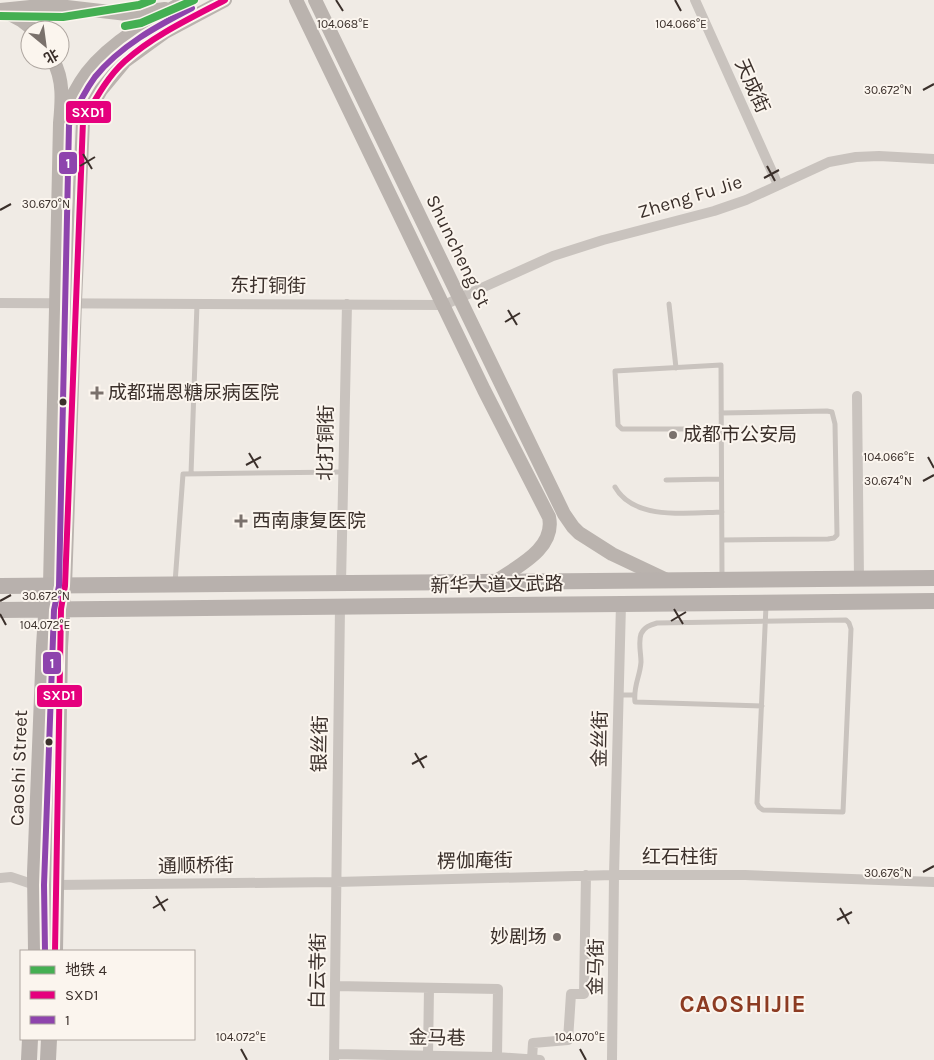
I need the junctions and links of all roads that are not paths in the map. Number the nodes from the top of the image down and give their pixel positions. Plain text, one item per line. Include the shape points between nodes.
1 (188, 0) edge
2 (225, 0) edge
3 (296, 0) edge
4 (315, 0) edge
5 (695, 0) edge
6 (50, 2) edge
7 (174, 7) junction
8 (1, 10) edge
9 (20, 20) edge
10 (56, 70) edge
11 (60, 123) junction
12 (934, 160) edge
13 (778, 185) junction
14 (460, 297) junction
15 (0, 302) edge
16 (56, 302) junction
17 (75, 302) junction
18 (197, 303) junction
19 (347, 304) junction
20 (669, 304) dead end
21 (444, 305) junction
22 (676, 368) junction
23 (857, 396) dead end
24 (721, 413) junction
25 (721, 429) junction
26 (343, 472) junction
27 (190, 474) junction
28 (722, 479) junction
29 (666, 480) dead end
30 (615, 487) dead end
31 (722, 512) junction
32 (722, 540) junction
33 (859, 578) junction
34 (934, 578) edge
35 (667, 580) junction
36 (722, 580) junction
37 (495, 582) junction
38 (341, 583) junction
39 (175, 585) junction
40 (0, 586) edge
41 (57, 586) junction
42 (934, 601) edge
43 (766, 603) junction
44 (621, 604) junction
45 (340, 607) junction
46 (53, 609) junction
47 (0, 610) edge
48 (765, 622) junction
49 (618, 695) junction
50 (634, 695) junction
51 (762, 706) junction
52 (586, 875) junction
53 (614, 875) junction
54 (0, 878) edge
55 (336, 882) junction
56 (934, 882) edge
57 (35, 885) junction
58 (56, 885) junction
59 (36, 950) edge
60 (55, 950) edge
61 (335, 986) junction
62 (429, 988) junction
63 (30, 1040) edge
64 (49, 1040) edge
65 (428, 1056) junction
66 (334, 1057) edge
67 (497, 1057) junction
68 (412, 1058) edge
69 (532, 1059) edge
70 (29, 1060) edge
71 (48, 1060) edge
72 (540, 1060) edge
73 (612, 1060) edge

1 - 7 main road
2 - 17 main road via 166,32 125,61 101,90 83,121
3 - 21 main road, Shuncheng St
4 - 14 main road, Shuncheng St
5 - 13 street, 天成街
6 - 7 main road via 127,14
6 - 8 main road
7 - 11 main road via 116,44 88,72 73,94
8 - 9 main road
10 - 11 main road via 62,98
11 - 16 main road
12 - 13 street, Zheng Fu Jie via 856,157 828,162
13 - 14 street, Zheng Fu Jie via 714,211 553,256
14 - 21 street, 东打铜街
14 - 35 main road, Shuncheng St via 572,527 612,554
15 - 16 street, 东打铜街
16 - 17 street, 东打铜街
16 - 41 main road
17 - 18 street, 东打铜街
17 - 41 main road
18 - 19 street, 东打铜街
18 - 27 lane
19 - 21 street, 东打铜街
19 - 26 street, 北打铜街
20 - 22 lane
21 - 37 main road, Shuncheng St via 551,525 539,550
22 - 24 lane via 721,365
22 - 25 lane via 615,371 618,425 629,430
23 - 33 street
24 - 25 lane
24 - 32 lane via 832,412 837,535 828,539
25 - 28 lane
26 - 27 lane
26 - 38 street, 北打铜街
27 - 39 lane via 183,474
28 - 29 lane
28 - 31 lane
30 - 31 lane via 627,501 653,512
31 - 32 lane
32 - 36 lane
33 - 34 main road, 新华大道文武路
33 - 36 main road, 新华大道文武路
35 - 36 main road, 新华大道文武路
35 - 37 main road, 新华大道文武路
37 - 38 main road, 新华大道文武路
38 - 39 main road, 新华大道文武路
39 - 41 main road, 新华大道文武路
40 - 41 main road, 新华大道文武路
41 - 46 main road, Caoshi Street
42 - 43 main road, 新华大道文武路
43 - 44 main road, 新华大道文武路
43 - 48 lane
44 - 45 main road, 新华大道文武路
44 - 49 street, 金丝街
45 - 46 main road, 新华大道文武路
45 - 55 street, 银丝街
46 - 47 main road, 新华大道文武路
46 - 57 main road, Caoshi Street
46 - 58 main road, Caoshi Street
48 - 50 lane via 649,625 640,636 641,663
48 - 51 lane
48 - 51 lane via 846,620 849,623 843,812 759,808
49 - 50 lane
49 - 53 street, 金丝街
50 - 51 lane via 635,702
52 - 53 street, 楞伽庵街
52 - 55 street, 楞伽庵街
52 - 69 street via 584,994 571,994 568,1040 533,1043
53 - 56 street, 红石柱街 via 745,875
53 - 73 street, 金马街
54 - 57 street via 11,877
55 - 58 street, 通顺桥街
55 - 61 street, 白云寺街
57 - 59 main road, Caoshi Street
58 - 60 main road, Caoshi Street
61 - 62 street
61 - 66 street, 白云寺街
62 - 65 street
62 - 67 street via 498,989
63 - 70 main road
64 - 71 main road
65 - 67 street, 金马巷
65 - 68 street, 金马巷
66 - 68 street, 金马巷
67 - 69 street, 金马巷
69 - 72 street, 金马巷

